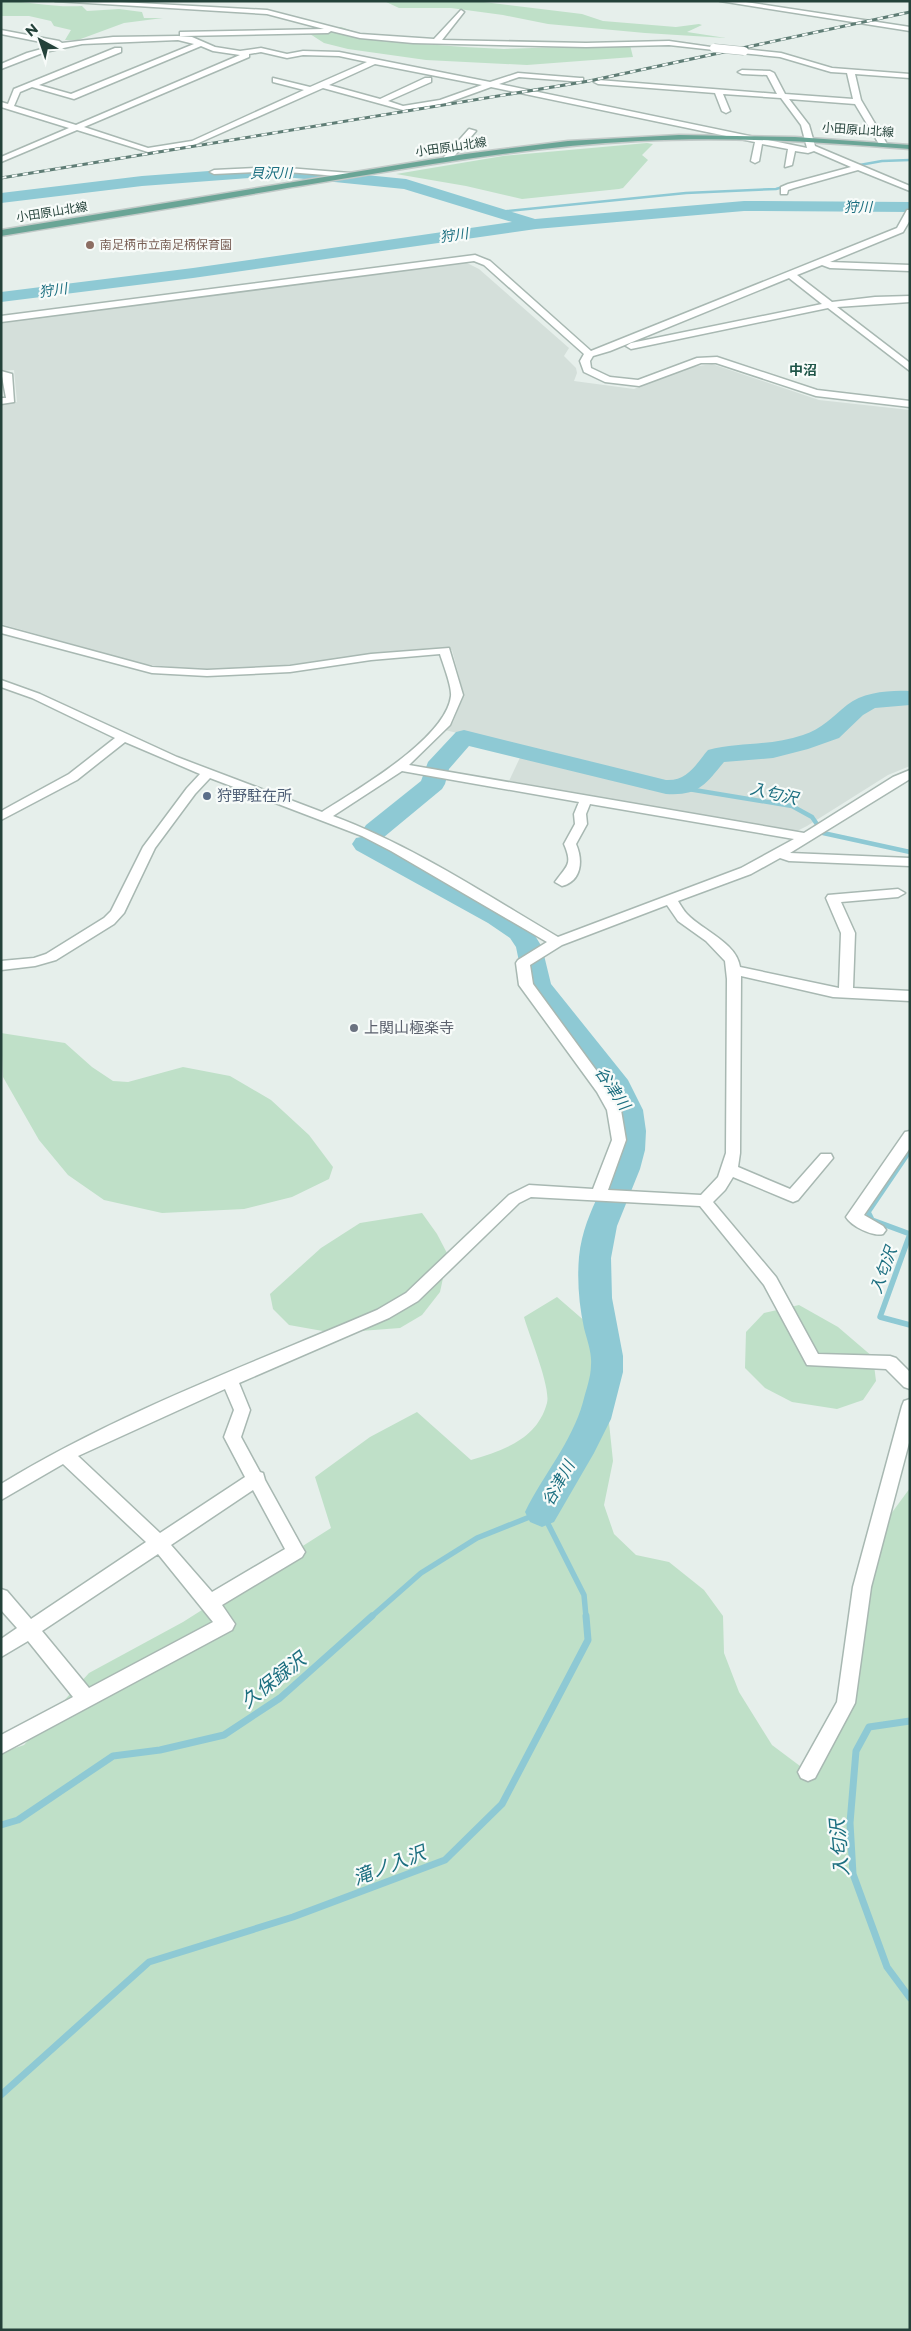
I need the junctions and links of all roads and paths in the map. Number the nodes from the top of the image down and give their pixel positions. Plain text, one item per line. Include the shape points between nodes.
1 (58, 1) edge
2 (723, 1) edge
3 (741, 2) edge
4 (94, 3) edge
5 (461, 12) dead end
6 (872, 17) dead end
7 (856, 22) junction
8 (910, 29) edge
9 (1, 32) edge
10 (344, 32) junction
11 (105, 40) junction
12 (436, 42) junction
13 (53, 43) junction
14 (69, 43) junction
15 (198, 45) junction
16 (118, 50) dead end
17 (31, 53) junction
18 (250, 53) junction
19 (374, 61) junction
20 (1, 67) edge
21 (742, 72) dead end
22 (851, 72) junction
23 (910, 76) edge
24 (276, 80) dead end
25 (428, 80) dead end
26 (580, 80) dead end
27 (598, 82) dead end
28 (32, 85) junction
29 (322, 85) junction
30 (490, 85) junction
31 (310, 90) junction
32 (718, 90) junction
33 (782, 95) junction
34 (380, 102) junction
35 (858, 102) junction
36 (1, 104) edge
37 (10, 107) junction
38 (726, 111) dead end
39 (76, 128) junction
40 (472, 131) dead end
41 (745, 138) junction
42 (808, 139) junction
43 (759, 140) junction
44 (882, 144) junction
45 (792, 147) junction
46 (910, 147) edge
47 (814, 148) junction
48 (447, 159) junction
49 (1, 160) edge
50 (755, 161) dead end
51 (788, 165) dead end
52 (860, 167) junction
53 (214, 172) dead end
54 (350, 175) junction
55 (910, 189) edge
56 (784, 192) dead end
57 (910, 212) edge
58 (906, 228) edge
59 (1, 233) edge
60 (822, 262) junction
61 (910, 268) edge
62 (791, 275) junction
63 (910, 299) edge
64 (830, 304) junction
65 (1, 319) edge
66 (607, 349) junction
67 (590, 354) junction
68 (910, 368) edge
69 (1, 374) edge
70 (1, 401) edge
71 (910, 404) edge
72 (1, 629) edge
73 (1, 683) edge
74 (122, 738) junction
75 (400, 767) junction
76 (208, 773) junction
77 (910, 774) edge
78 (586, 799) junction
79 (1, 816) edge
80 (323, 817) junction
81 (805, 836) junction
82 (780, 853) junction
83 (910, 862) edge
84 (562, 882) dead end
85 (898, 894) dead end
86 (670, 900) junction
87 (556, 942) junction
88 (1, 966) edge
89 (733, 970) junction
90 (910, 984) edge
91 (846, 992) junction
92 (904, 995) edge
93 (910, 1136) edge
94 (826, 1158) dead end
95 (730, 1170) junction
96 (599, 1194) junction
97 (704, 1201) junction
98 (878, 1230) dead end
99 (229, 1380) junction
100 (910, 1382) edge
101 (910, 1406) edge
102 (65, 1455) junction
103 (257, 1478) junction
104 (1, 1493) edge
105 (159, 1544) junction
106 (1, 1597) edge
107 (210, 1603) junction
108 (30, 1630) junction
109 (1, 1649) edge
110 (86, 1699) junction
111 (1, 1745) edge
112 (808, 1772) dead end

1 - 4 street
2 - 3 street
3 - 7 street
4 - 10 street via 267,12
5 - 12 street
6 - 7 street
7 - 8 street
9 - 13 street
10 - 11 street via 165,34
10 - 12 street
11 - 14 street
11 - 15 street via 178,38 189,39
12 - 22 street, bridge via 669,43 781,55 830,70
13 - 14 street
13 - 17 street
14 - 17 street
15 - 18 street via 226,52
15 - 28 street via 71,97
16 - 28 street
17 - 20 street
18 - 19 street via 262,50 287,56 339,54
18 - 39 street
19 - 29 street
19 - 30 street
21 - 33 street via 770,73
22 - 23 street
22 - 35 street
24 - 31 street
25 - 34 street
26 - 30 street via 518,75
27 - 32 street
28 - 37 street via 17,91
29 - 31 street
29 - 34 street
30 - 34 street via 441,102 403,108
30 - 41 street
31 - 39 street via 194,143 148,150
32 - 33 street
32 - 38 street
33 - 35 street
33 - 42 street via 805,125
35 - 44 street
36 - 37 street
37 - 39 street
39 - 49 street
40 - 48 street
41 - 42 main road, 小田原山北線
41 - 43 street
41 - 48 main road, 小田原山北線 via 604,140
42 - 44 main road, 小田原山北線
42 - 47 street
43 - 45 street
43 - 50 street
44 - 46 main road, 小田原山北線
45 - 47 street via 808,151
45 - 51 street
47 - 52 street
48 - 54 main road, 小田原山北線
52 - 55 street
52 - 56 street via 791,186
53 - 54 street via 274,169
54 - 59 main road, 小田原山北線
57 - 58 street
58 - 60 street
60 - 61 street
60 - 62 street
62 - 64 street
62 - 66 street
63 - 64 street via 885,298
64 - 66 street via 726,328
64 - 68 street
65 - 67 street via 470,257 487,262
66 - 67 street
67 - 71 street via 585,360 587,370 608,380 627,383 710,359 816,393
69 - 70 street via 7,374 11,400
72 - 75 street via 152,670 200,673 290,669 445,650 457,695 446,722
73 - 74 street via 36,696
74 - 76 street
74 - 79 street via 73,777
75 - 78 street
75 - 80 street
76 - 80 street
76 - 88 street via 148,847 118,912 109,921 52,957
77 - 81 street
78 - 81 street
78 - 84 street via 580,814 581,824 570,844 576,857 575,870
80 - 87 street via 396,848
81 - 82 street
82 - 83 street via 789,857
82 - 86 street via 746,871
85 - 91 street via 833,898 848,932
86 - 87 street
86 - 89 street via 683,918 711,938 732,960
87 - 96 street via 523,962 526,985 602,1088 614,1110 619,1140
89 - 91 street via 832,992
89 - 95 street via 734,1153
90 - 92 street
91 - 92 street
93 - 98 street via 854,1217
94 - 95 street via 793,1196
95 - 97 street via 721,1187
96 - 97 street
96 - 99 street via 529,1191 514,1199 412,1297 383,1314
97 - 100 street via 770,1282 813,1360 890,1364
99 - 102 street
99 - 103 street via 242,1410 232,1437
101 - 112 street via 862,1587 846,1703
102 - 104 street
102 - 105 street
103 - 105 street
103 - 107 street via 296,1552
105 - 107 street
105 - 108 street
106 - 108 street
107 - 110 street via 226,1624
108 - 109 street
108 - 110 street
110 - 111 street

